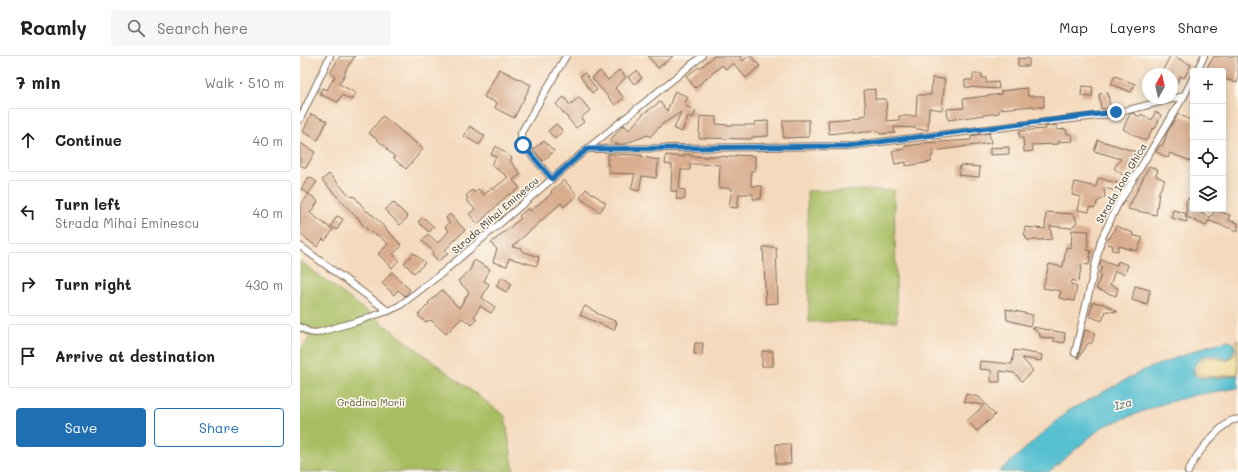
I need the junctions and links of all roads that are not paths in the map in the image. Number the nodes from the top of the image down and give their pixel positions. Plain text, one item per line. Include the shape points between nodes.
1 (330, 56) edge
2 (566, 56) edge
3 (702, 56) edge
4 (1203, 56) edge
5 (1198, 68) edge
6 (1190, 84) edge
7 (1184, 96) junction
8 (300, 119) edge
9 (587, 149) junction
10 (552, 179) junction
11 (300, 246) edge
12 (388, 311) junction
13 (300, 327) edge
14 (1075, 353) dead end
15 (1238, 419) edge
16 (1188, 472) edge

1 - 8 street
2 - 10 street via 520,139
3 - 9 street, Strada Mihai Eminescu
4 - 5 street
6 - 7 street, Strada Ioan Ghica
7 - 9 street via 1097,116 847,146
7 - 14 street, Strada Ioan Ghica via 1117,206 1101,240
9 - 10 street, Strada Mihai Eminescu
10 - 12 street, Strada Mihai Eminescu via 442,273 399,306
11 - 12 street
12 - 13 street, Strada Mihai Eminescu via 316,333
15 - 16 street via 1230,420 1217,433

